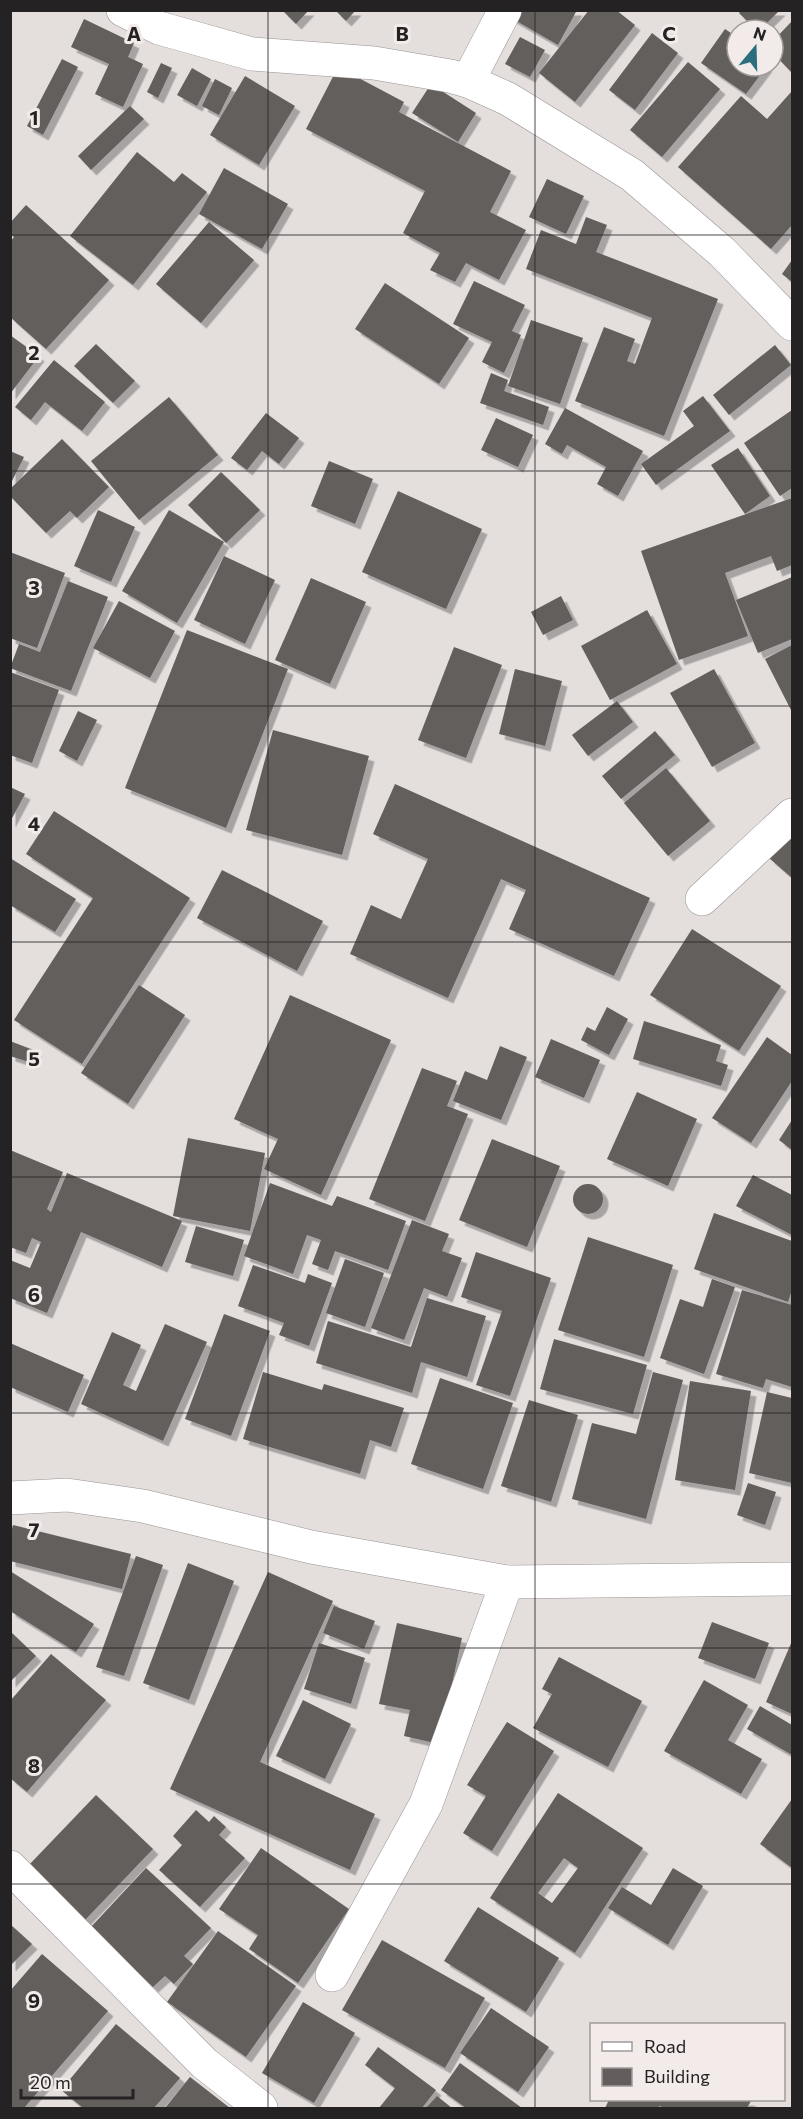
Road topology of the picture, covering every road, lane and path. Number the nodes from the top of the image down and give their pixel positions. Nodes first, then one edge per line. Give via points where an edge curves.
1 (123, 10) edge
2 (505, 10) edge
3 (468, 81) junction
4 (792, 324) edge
5 (792, 815) edge
6 (702, 899) dead end
7 (10, 1498) edge
8 (792, 1579) edge
9 (507, 1582) junction
10 (10, 1867) edge
11 (332, 1975) dead end
12 (261, 2109) edge

1 - 3 street via 159,28 252,54 374,63
2 - 3 street
3 - 4 street via 508,99 632,175 722,252
5 - 6 street
7 - 9 street via 66,1495 143,1506 311,1547
8 - 9 street
9 - 11 street via 426,1804
10 - 12 street via 204,2063

